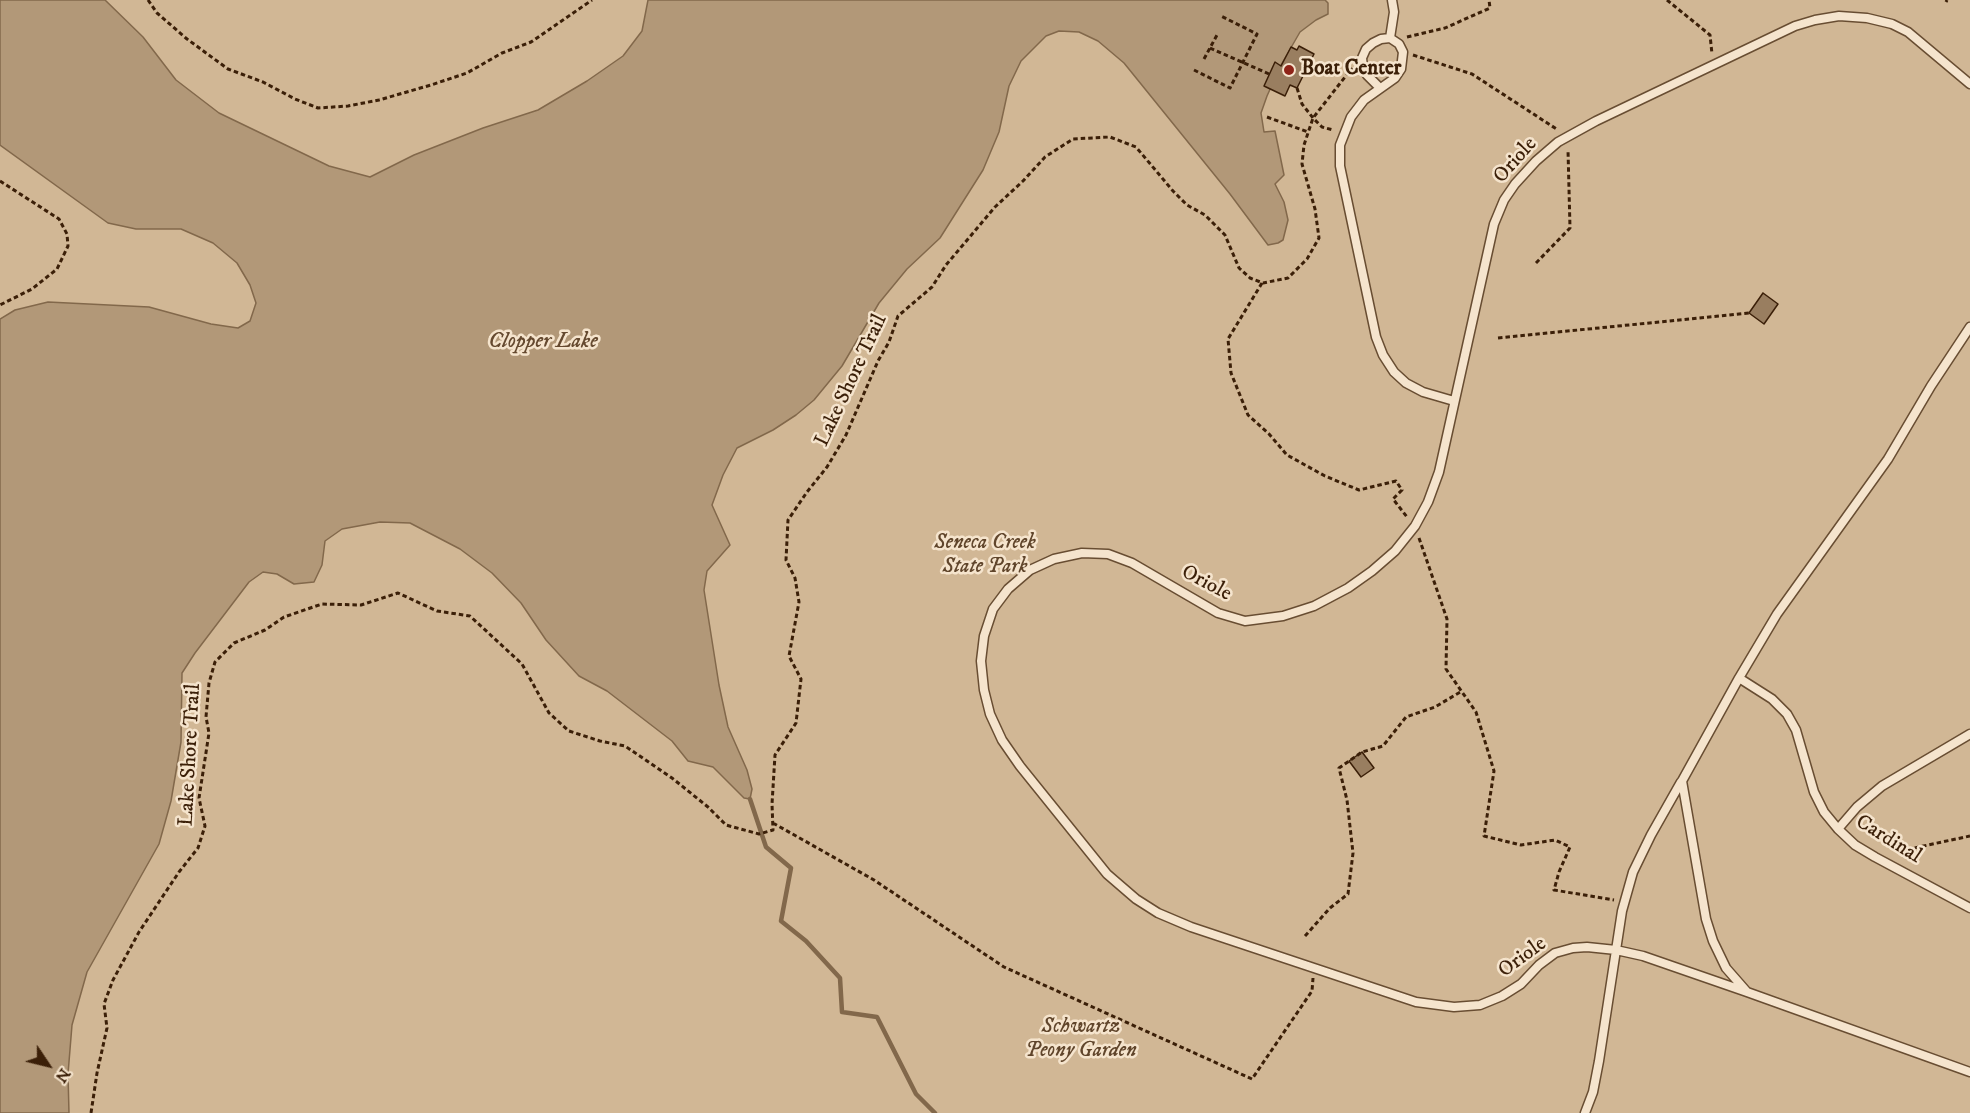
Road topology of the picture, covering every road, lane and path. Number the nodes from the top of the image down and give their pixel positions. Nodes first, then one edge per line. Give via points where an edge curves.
1 (148, 0) edge
2 (592, 0) edge
3 (1392, 0) edge
4 (1489, 0) edge
5 (1667, 0) edge
6 (1221, 16) dead end
7 (1217, 35) dead end
8 (1390, 37) junction
9 (1210, 48) junction
10 (1403, 52) junction
11 (1204, 59) dead end
12 (1357, 61) dead end
13 (1713, 64) junction
14 (1194, 70) dead end
15 (1269, 74) dead end
16 (1970, 84) edge
17 (1297, 88) dead end
18 (1380, 88) junction
19 (1267, 117) dead end
20 (1313, 118) junction
21 (1322, 127) dead end
22 (1308, 132) junction
23 (1568, 136) junction
24 (0, 181) edge
25 (1536, 263) dead end
26 (1263, 283) junction
27 (0, 305) edge
28 (1749, 313) dead end
29 (1970, 327) edge
30 (1497, 338) dead end
31 (1454, 401) junction
32 (1415, 526) junction
33 (1739, 678) junction
34 (1462, 691) junction
35 (1970, 734) edge
36 (1682, 781) junction
37 (773, 823) junction
38 (1838, 829) junction
39 (1970, 836) edge
40 (1900, 851) dead end
41 (1624, 902) junction
42 (1970, 908) edge
43 (1305, 936) dead end
44 (1616, 950) junction
45 (1314, 967) junction
46 (1747, 992) junction
47 (1970, 1072) edge
48 (91, 1113) edge
49 (1585, 1113) edge

1 - 2 path via 180,33 228,69 318,108 379,100 467,73 531,42
3 - 8 lane
4 - 8 path via 1490,8 1445,28 1406,38
5 - 13 path via 1710,35
6 - 14 path via 1257,34 1230,88
7 - 9 path
8 - 10 lane
8 - 18 lane via 1373,43 1362,58 1367,75
9 - 11 path
9 - 15 path
10 - 18 lane via 1401,69
10 - 23 path via 1472,74
12 - 20 path
13 - 16 lane, Oriole via 1815,20 1839,16 1867,18 1908,32
13 - 23 lane, Oriole
17 - 20 path via 1302,104
18 - 31 lane via 1351,117 1340,145 1340,166 1376,337 1394,372 1406,383
19 - 22 path
20 - 21 path
20 - 22 path
22 - 26 path via 1302,164 1319,238 1307,259 1288,278
23 - 25 path via 1570,228
23 - 31 lane, Oriole via 1536,161 1504,200 1494,224
24 - 27 path via 59,219 68,246 57,269 32,289
26 - 32 path via 1228,339 1231,373 1248,415 1287,455 1325,476 1359,490 1396,481 1402,490 1393,499
26 - 37 path, Lake Shore Trail via 1239,268 1225,235 1205,215 1187,205 1136,147 1110,137 1073,139 1045,157 995,207 932,287 898,316 846,435 788,520 786,560 795,578 799,602 789,656 801,679 796,723 775,755
28 - 30 path
29 - 33 lane via 1888,459 1778,614
31 - 32 lane, Oriole via 1440,472
32 - 34 path via 1447,619 1446,669
32 - 45 lane, Oriole via 1395,551 1348,588 1314,606 1283,616 1245,621 1218,614 1132,563 1107,554 1082,553 1054,559 1030,570 1008,589 993,609 984,636 984,690 1002,741 1107,874 1158,913
33 - 36 lane
33 - 38 lane via 1787,714 1796,730 1814,792
34 - 41 path via 1476,712 1494,771 1484,836 1521,846 1555,840 1570,847 1554,890
34 - 43 path via 1435,707 1406,717 1383,746 1362,752 1339,768 1353,853 1348,894
35 - 38 lane, Cardinal via 1882,786
36 - 41 lane via 1633,872
36 - 46 lane via 1706,919 1726,968
37 - 45 path via 874,880 1004,966 1252,1079 1312,991
37 - 48 path, Lake Shore Trail via 773,830 759,834 726,825 672,778 625,746 569,731 549,713 522,664 470,616 437,611 398,594 361,605 322,604 284,617 234,643 214,662 199,798 205,826 198,848 139,932 113,980 104,1004 107,1028
38 - 42 lane, Cardinal via 1875,858
39 - 40 path
41 - 44 lane
44 - 45 lane, Oriole via 1587,947 1555,953 1502,996 1480,1005 1454,1007 1416,1002
44 - 46 lane, Oriole
44 - 49 lane via 1599,1062
46 - 47 lane, Oriole

